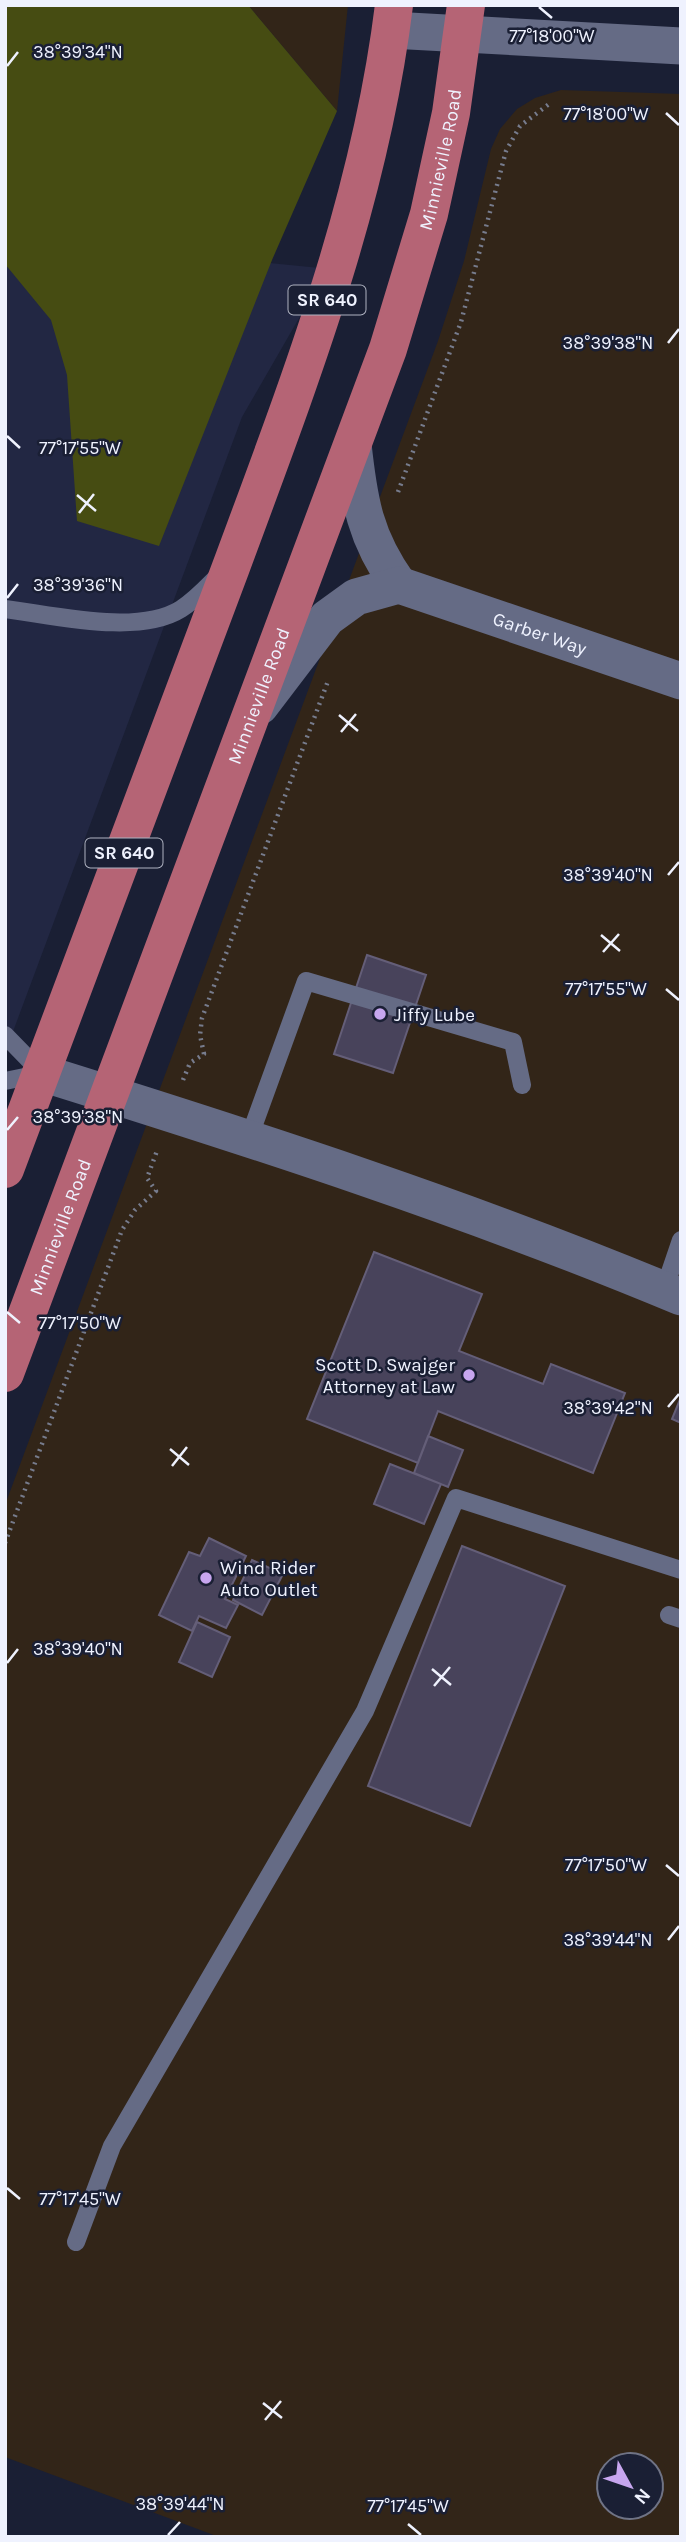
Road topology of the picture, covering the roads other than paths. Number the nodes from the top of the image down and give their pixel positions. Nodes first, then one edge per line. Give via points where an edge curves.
1 (393, 17) edge
2 (464, 19) edge
3 (681, 46) edge
4 (353, 444) junction
5 (232, 562) junction
6 (399, 585) junction
7 (5, 609) edge
8 (681, 681) edge
9 (252, 717) junction
10 (5, 1035) edge
11 (23, 1077) edge
12 (522, 1085) dead end
13 (110, 1094) junction
14 (249, 1138) junction
15 (5, 1169) edge
16 (681, 1240) edge
17 (673, 1294) edge
18 (5, 1373) edge
19 (681, 1570) edge
20 (76, 2242) dead end

1 - 2 street
1 - 5 main road, SR 640 via 377,111 339,264
2 - 3 street
2 - 4 main road, Minnieville Road via 451,113 429,214
4 - 6 street via 367,529
4 - 9 main road, Minnieville Road
5 - 7 lane via 179,610 153,619 117,622
5 - 11 main road, SR 640
6 - 8 street, Garber Way
6 - 9 street via 356,597 327,618
9 - 13 main road, Minnieville Road
10 - 11 lane
11 - 13 street
11 - 15 main road, SR 640
12 - 14 lane via 513,1042 306,981
13 - 14 street
13 - 18 main road, Minnieville Road
14 - 17 street
16 - 17 lane
19 - 20 lane via 456,1498 365,1711 112,2146

